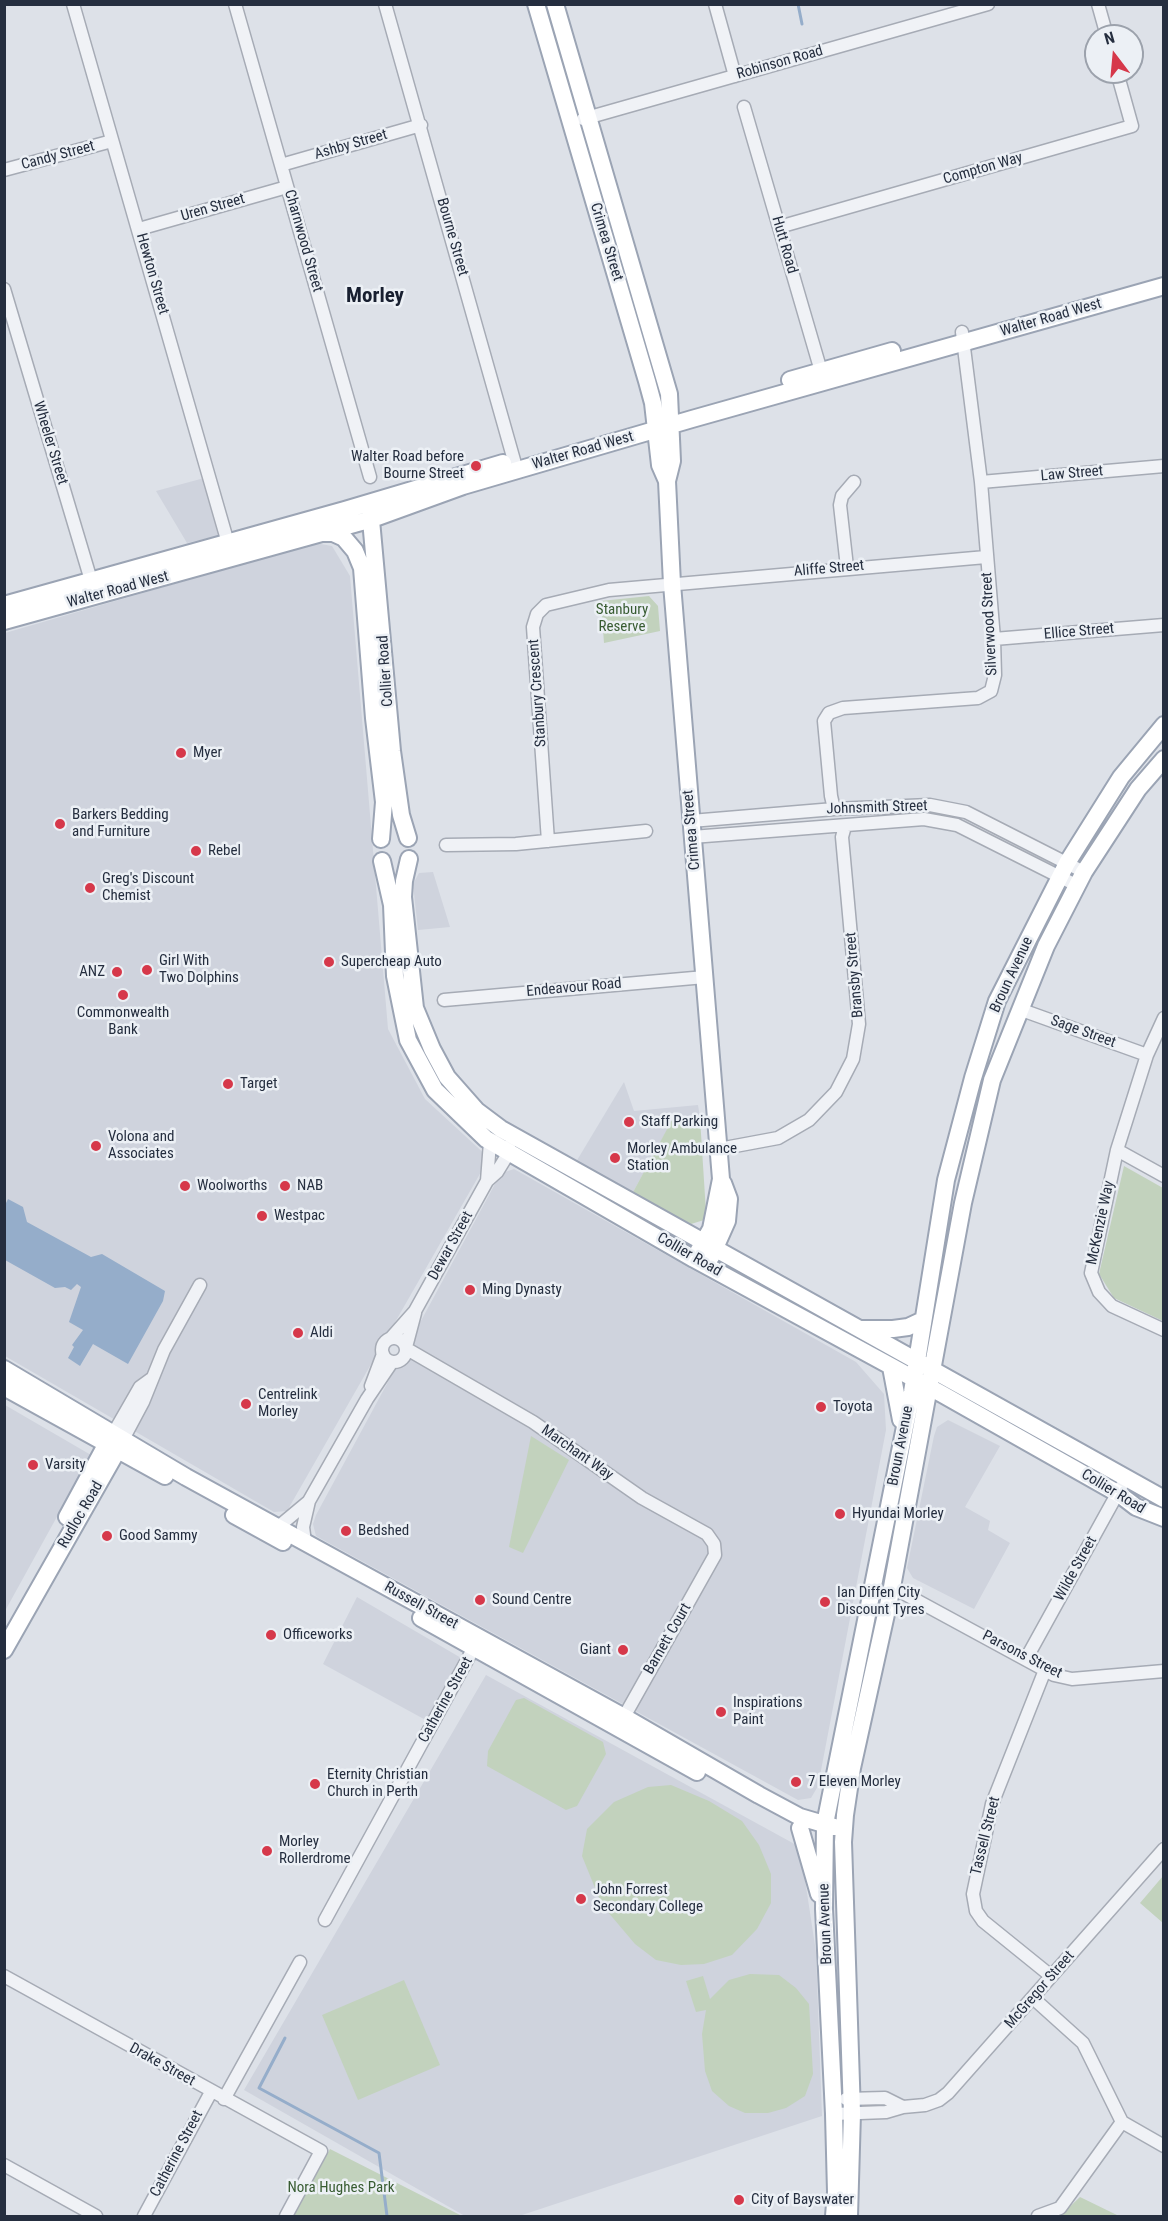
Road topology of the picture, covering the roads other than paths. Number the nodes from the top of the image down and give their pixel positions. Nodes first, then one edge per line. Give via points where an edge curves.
1 (73, 4) edge
2 (235, 4) edge
3 (385, 4) edge
4 (536, 4) edge
5 (555, 4) edge
6 (715, 4) edge
7 (988, 4) edge
8 (1098, 4) edge
9 (1104, 24) edge
10 (735, 76) junction
11 (1120, 84) edge
12 (744, 107) dead end
13 (588, 118) junction
14 (571, 123) junction
15 (421, 125) junction
16 (112, 141) junction
17 (281, 165) junction
18 (4, 170) edge
19 (287, 187) junction
20 (779, 226) junction
21 (139, 230) junction
22 (1164, 275) edge
23 (1164, 286) edge
24 (4, 289) edge
25 (963, 337) junction
26 (822, 377) junction
27 (663, 423) junction
28 (515, 465) junction
29 (1164, 466) edge
30 (370, 477) dead end
31 (854, 482) dead end
32 (981, 482) junction
33 (364, 513) junction
34 (319, 533) junction
35 (228, 543) junction
36 (986, 557) junction
37 (847, 567) junction
38 (362, 568) junction
39 (672, 584) junction
40 (93, 589) junction
41 (4, 605) edge
42 (4, 621) edge
43 (1164, 625) edge
44 (994, 639) junction
45 (1164, 725) edge
46 (1164, 759) edge
47 (834, 809) junction
48 (845, 826) junction
49 (691, 829) junction
50 (646, 831) dead end
51 (408, 838) junction
52 (381, 839) junction
53 (548, 841) junction
54 (446, 845) dead end
55 (409, 859) junction
56 (382, 861) junction
57 (1064, 869) junction
58 (1081, 879) junction
59 (705, 977) junction
60 (444, 1000) dead end
61 (1019, 1009) junction
62 (1164, 1018) edge
63 (1147, 1055) junction
64 (495, 1135) junction
65 (719, 1149) junction
66 (1117, 1150) junction
67 (508, 1154) junction
68 (1164, 1176) edge
69 (487, 1181) junction
70 (709, 1245) junction
71 (700, 1263) junction
72 (200, 1284) dead end
73 (415, 1311) junction
74 (923, 1320) junction
75 (854, 1328) junction
76 (1164, 1330) edge
77 (391, 1338) junction
78 (382, 1354) junction
79 (402, 1355) junction
80 (891, 1367) junction
81 (4, 1369) edge
82 (922, 1374) junction
83 (4, 1387) edge
84 (367, 1399) junction
85 (969, 1409) junction
86 (924, 1419) junction
87 (115, 1442) junction
88 (902, 1445) junction
89 (1121, 1486) junction
90 (1164, 1500) edge
91 (309, 1501) junction
92 (1164, 1518) edge
93 (278, 1527) junction
94 (295, 1541) junction
95 (715, 1550) joint
96 (892, 1587) junction
97 (6, 1641) edge
98 (476, 1644) junction
99 (1026, 1659) junction
100 (1046, 1670) junction
101 (1164, 1671) edge
102 (621, 1723) junction
103 (830, 1794) junction
104 (798, 1821) junction
105 (825, 1831) junction
106 (844, 1836) junction
107 (1164, 1849) edge
108 (824, 1909) junction
109 (325, 1920) dead end
110 (300, 1962) dead end
111 (4, 1976) edge
112 (1051, 1976) junction
113 (1033, 1998) junction
114 (211, 2092) junction
115 (224, 2099) junction
116 (852, 2105) junction
117 (834, 2107) junction
118 (1122, 2122) junction
119 (1164, 2146) edge
120 (4, 2165) edge
121 (96, 2217) edge
122 (144, 2217) edge
123 (286, 2217) edge
124 (834, 2217) edge
125 (849, 2217) edge
126 (1038, 2217) edge

1 - 16 street, Hewton Street
2 - 17 street, Charnwood Street
3 - 15 street, Bourne Street
4 - 14 main road, Crimea Street
5 - 13 main road, Crimea Street
6 - 10 street
7 - 10 street, Robinson Road
8 - 9 street
10 - 13 street, Robinson Road
11 - 20 street, Compton Way via 1132,126
12 - 20 street, Hutt Road
13 - 14 street, Robinson Road
13 - 27 main road, Crimea Street via 666,383
14 - 27 main road, Crimea Street
15 - 17 street, Ashby Street
15 - 28 street, Bourne Street
16 - 18 street, Candy Street
16 - 21 street, Hewton Street
17 - 19 street, Charnwood Street
19 - 21 street, Uren Street
19 - 30 street, Charnwood Street
20 - 26 street, Hutt Road
21 - 35 street, Hewton Street
22 - 25 main road, Walter Road West
23 - 25 main road, Walter Road West
24 - 40 street, Wheeler Street
25 - 26 main road, Walter Road West
25 - 32 street, Silverwood Street
26 - 27 main road, Walter Road West
27 - 28 main road, Walter Road West
27 - 39 main road, Crimea Street via 660,465 667,481
28 - 33 main road, Walter Road West
29 - 32 street, Law Street
31 - 37 street via 840,505
32 - 36 street, Silverwood Street
33 - 34 main road, Walter Road West
33 - 35 main road, Walter Road West
33 - 38 main road, Collier Road
33 - 51 main road, Collier Road via 392,751
34 - 38 main road, Collier Road via 344,538
34 - 40 main road, Walter Road West
35 - 40 main road, Walter Road West
36 - 37 street, Aliffe Street
36 - 44 street, Silverwood Street
37 - 39 street, Aliffe Street
38 - 52 main road, Collier Road via 384,802
39 - 49 main road, Crimea Street
39 - 53 street, Stanbury Crescent via 596,592 546,605 537,614 533,627
40 - 41 main road, Walter Road West
40 - 42 main road, Walter Road West
43 - 44 street, Ellice Street
44 - 47 street, Silverwood Street via 995,675 991,691 978,698 843,708 829,713 824,721
45 - 57 main road, Broun Avenue via 1121,777
46 - 58 main road, Broun Avenue via 1138,789
47 - 49 street, Johnsmith Street
47 - 57 street, Johnsmith Street via 930,805 966,812
48 - 49 street, Johnsmith Street
48 - 57 street, Johnsmith Street via 924,819 957,825
48 - 65 street, Bransby Street via 842,837 859,1024 854,1059 836,1092 809,1120 778,1138
49 - 59 main road, Crimea Street
50 - 53 street
51 - 52 main road via 394,832
51 - 55 main road via 412,848
52 - 56 main road via 377,852
53 - 54 street
55 - 56 main road via 396,867
55 - 64 main road, Collier Road via 404,913 410,974 421,1024 447,1077
56 - 64 main road, Collier Road via 392,904 395,976 408,1040 435,1090
57 - 58 street, Johnsmith Street
57 - 74 main road, Broun Avenue via 997,1001 946,1180
58 - 61 main road, Broun Avenue
59 - 60 street, Endeavour Road
59 - 65 main road, Crimea Street
61 - 63 street, Sage Street
61 - 82 main road, Broun Avenue via 992,1080
62 - 63 street, McKenzie Way
63 - 66 street, McKenzie Way
64 - 67 main road, Collier Road
64 - 69 street, Dewar Street
64 - 70 main road, Collier Road
65 - 70 main road, Crimea Street via 721,1179 729,1199 727,1221
66 - 68 street
66 - 76 street, McKenzie Way via 1091,1273 1099,1292 1112,1306
67 - 69 street, Dewar Street
67 - 71 main road, Collier Road
69 - 73 street, Dewar Street
70 - 71 main road, Crimea Street
70 - 75 main road, Collier Road
71 - 80 main road, Collier Road
72 - 87 street, Rudloc Road via 152,1378 140,1387
73 - 77 street, Dewar Street
73 - 79 street, Dewar Street
74 - 75 main road via 893,1329
74 - 82 main road, Broun Avenue
75 - 82 main road, Collier Road
77 - 78 street, Dewar Street via 384,1344
77 - 79 street via 399,1338
78 - 79 street
78 - 84 street, Dewar Street
79 - 84 street, Dewar Street
79 - 95 street, Marchant Way via 431,1364 533,1422 642,1498 707,1534
80 - 82 main road, Collier Road
80 - 88 main road via 900,1408
81 - 87 main road, Russell Street
82 - 85 main road, Collier Road
82 - 86 main road, Broun Avenue
82 - 88 main road, Broun Avenue
82 - 89 main road, Collier Road
83 - 87 main road, Russell Street
84 - 91 street, Dewar Street
85 - 86 main road via 938,1408
85 - 89 main road, Collier Road
86 - 96 main road, Broun Avenue
87 - 93 main road, Russell Street
87 - 94 main road, Russell Street
87 - 97 main road, Rudloc Road
88 - 103 main road, Broun Avenue
89 - 90 main road, Collier Road
89 - 92 main road, Collier Road via 1136,1507
89 - 99 street, Wilde Street
91 - 93 street, Dewar Street
91 - 94 street, Dewar Street
93 - 94 main road, Russell Street
94 - 98 main road, Russell Street
95 - 102 street, Barnett Court
96 - 99 street, Parsons Street
96 - 106 main road, Broun Avenue via 852,1768
98 - 102 main road, Russell Street
98 - 109 street, Catherine Street
99 - 100 street, Parsons Street
100 - 101 street, Parsons Street via 1072,1679
100 - 112 street, Tassell Street via 992,1804 973,1894 976,1911 983,1921
102 - 104 main road, Russell Street
103 - 104 main road
103 - 105 main road, Broun Avenue
104 - 105 main road, Russell Street
104 - 108 main road
105 - 106 main road, Russell Street
105 - 108 main road, Broun Avenue
106 - 116 main road, Broun Avenue
107 - 112 street, McGregor Street
108 - 117 main road, Broun Avenue
110 - 115 street
111 - 114 street, Drake Street
112 - 113 street, McGregor Street
113 - 116 street, McGregor Street via 939,2100 903,2107 885,2098
113 - 118 street via 1083,2043
114 - 115 street, Drake Street
114 - 122 street, Catherine Street
115 - 123 street, Drake Street via 321,2151
116 - 117 street, McGregor Street
116 - 125 main road, Broun Avenue
117 - 124 main road, Broun Avenue
118 - 119 street
118 - 126 street via 1060,2208
120 - 121 street

